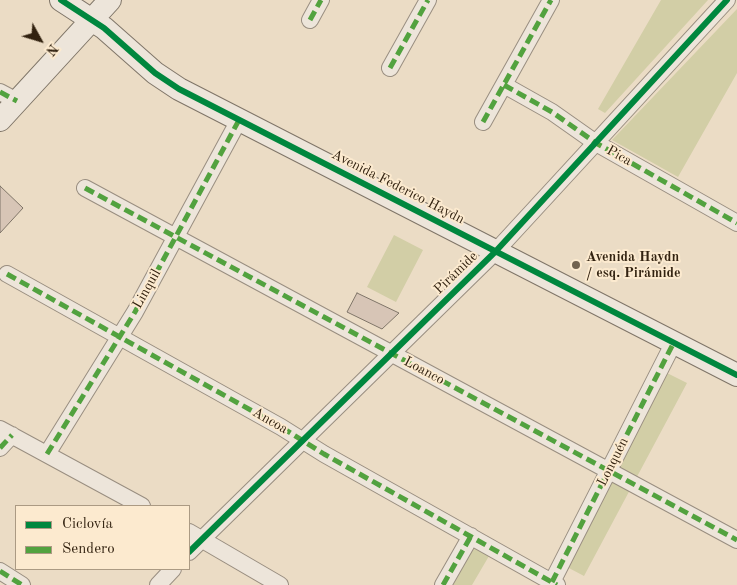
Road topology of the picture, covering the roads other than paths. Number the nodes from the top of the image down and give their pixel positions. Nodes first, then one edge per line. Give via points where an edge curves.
1 (61, 0) edge
2 (110, 0) edge
3 (321, 0) edge
4 (428, 0) edge
5 (551, 0) edge
6 (727, 0) edge
7 (93, 19) junction
8 (310, 20) dead end
9 (390, 68) dead end
10 (504, 85) junction
11 (9, 97) edge
12 (0, 120) edge
13 (239, 120) junction
14 (483, 122) dead end
15 (596, 143) junction
16 (85, 188) dead end
17 (737, 223) edge
18 (175, 237) junction
19 (496, 252) junction
20 (7, 274) dead end
21 (120, 337) junction
22 (674, 342) junction
23 (392, 354) junction
24 (737, 375) edge
25 (6, 432) edge
26 (302, 440) junction
27 (0, 448) edge
28 (47, 454) junction
29 (609, 471) junction
30 (140, 505) edge
31 (195, 535) edge
32 (471, 536) junction
33 (737, 540) edge
34 (190, 549) edge
35 (172, 570) edge
36 (0, 571) edge
37 (555, 584) edge
38 (22, 585) edge
39 (158, 585) edge
40 (280, 585) edge
41 (443, 585) edge

1 - 7 street, Avenida Federico Haydn
2 - 7 street
3 - 8 street
4 - 9 street
5 - 10 street
6 - 15 street, Pirámide
7 - 11 street
7 - 13 street, Avenida Federico Haydn via 167,82
10 - 14 street
10 - 15 street, Pica via 552,112
11 - 12 street
13 - 18 street, Linquil
13 - 19 street, Avenida Federico Haydn
15 - 17 street, Pica
15 - 19 street, Pirámide
16 - 18 street, Loanco
18 - 21 street, Linquil
18 - 23 street, Loanco
19 - 22 street, Avenida Federico Haydn
19 - 23 street, Pirámide
20 - 21 street, Ancoa
21 - 26 street, Ancoa
21 - 28 street, Linquil
22 - 24 street, Avenida Federico Haydn
22 - 29 street, Lonquén
23 - 26 street, Pirámide
23 - 29 street, Loanco
25 - 27 street
25 - 28 street
26 - 31 street, Pirámide
26 - 32 street, Ancoa
28 - 30 street
29 - 33 street, Loanco
29 - 37 street, Lonquén
31 - 34 street, Pirámide
31 - 40 street
32 - 37 street, Ancoa
32 - 41 street
35 - 39 street
36 - 38 street

